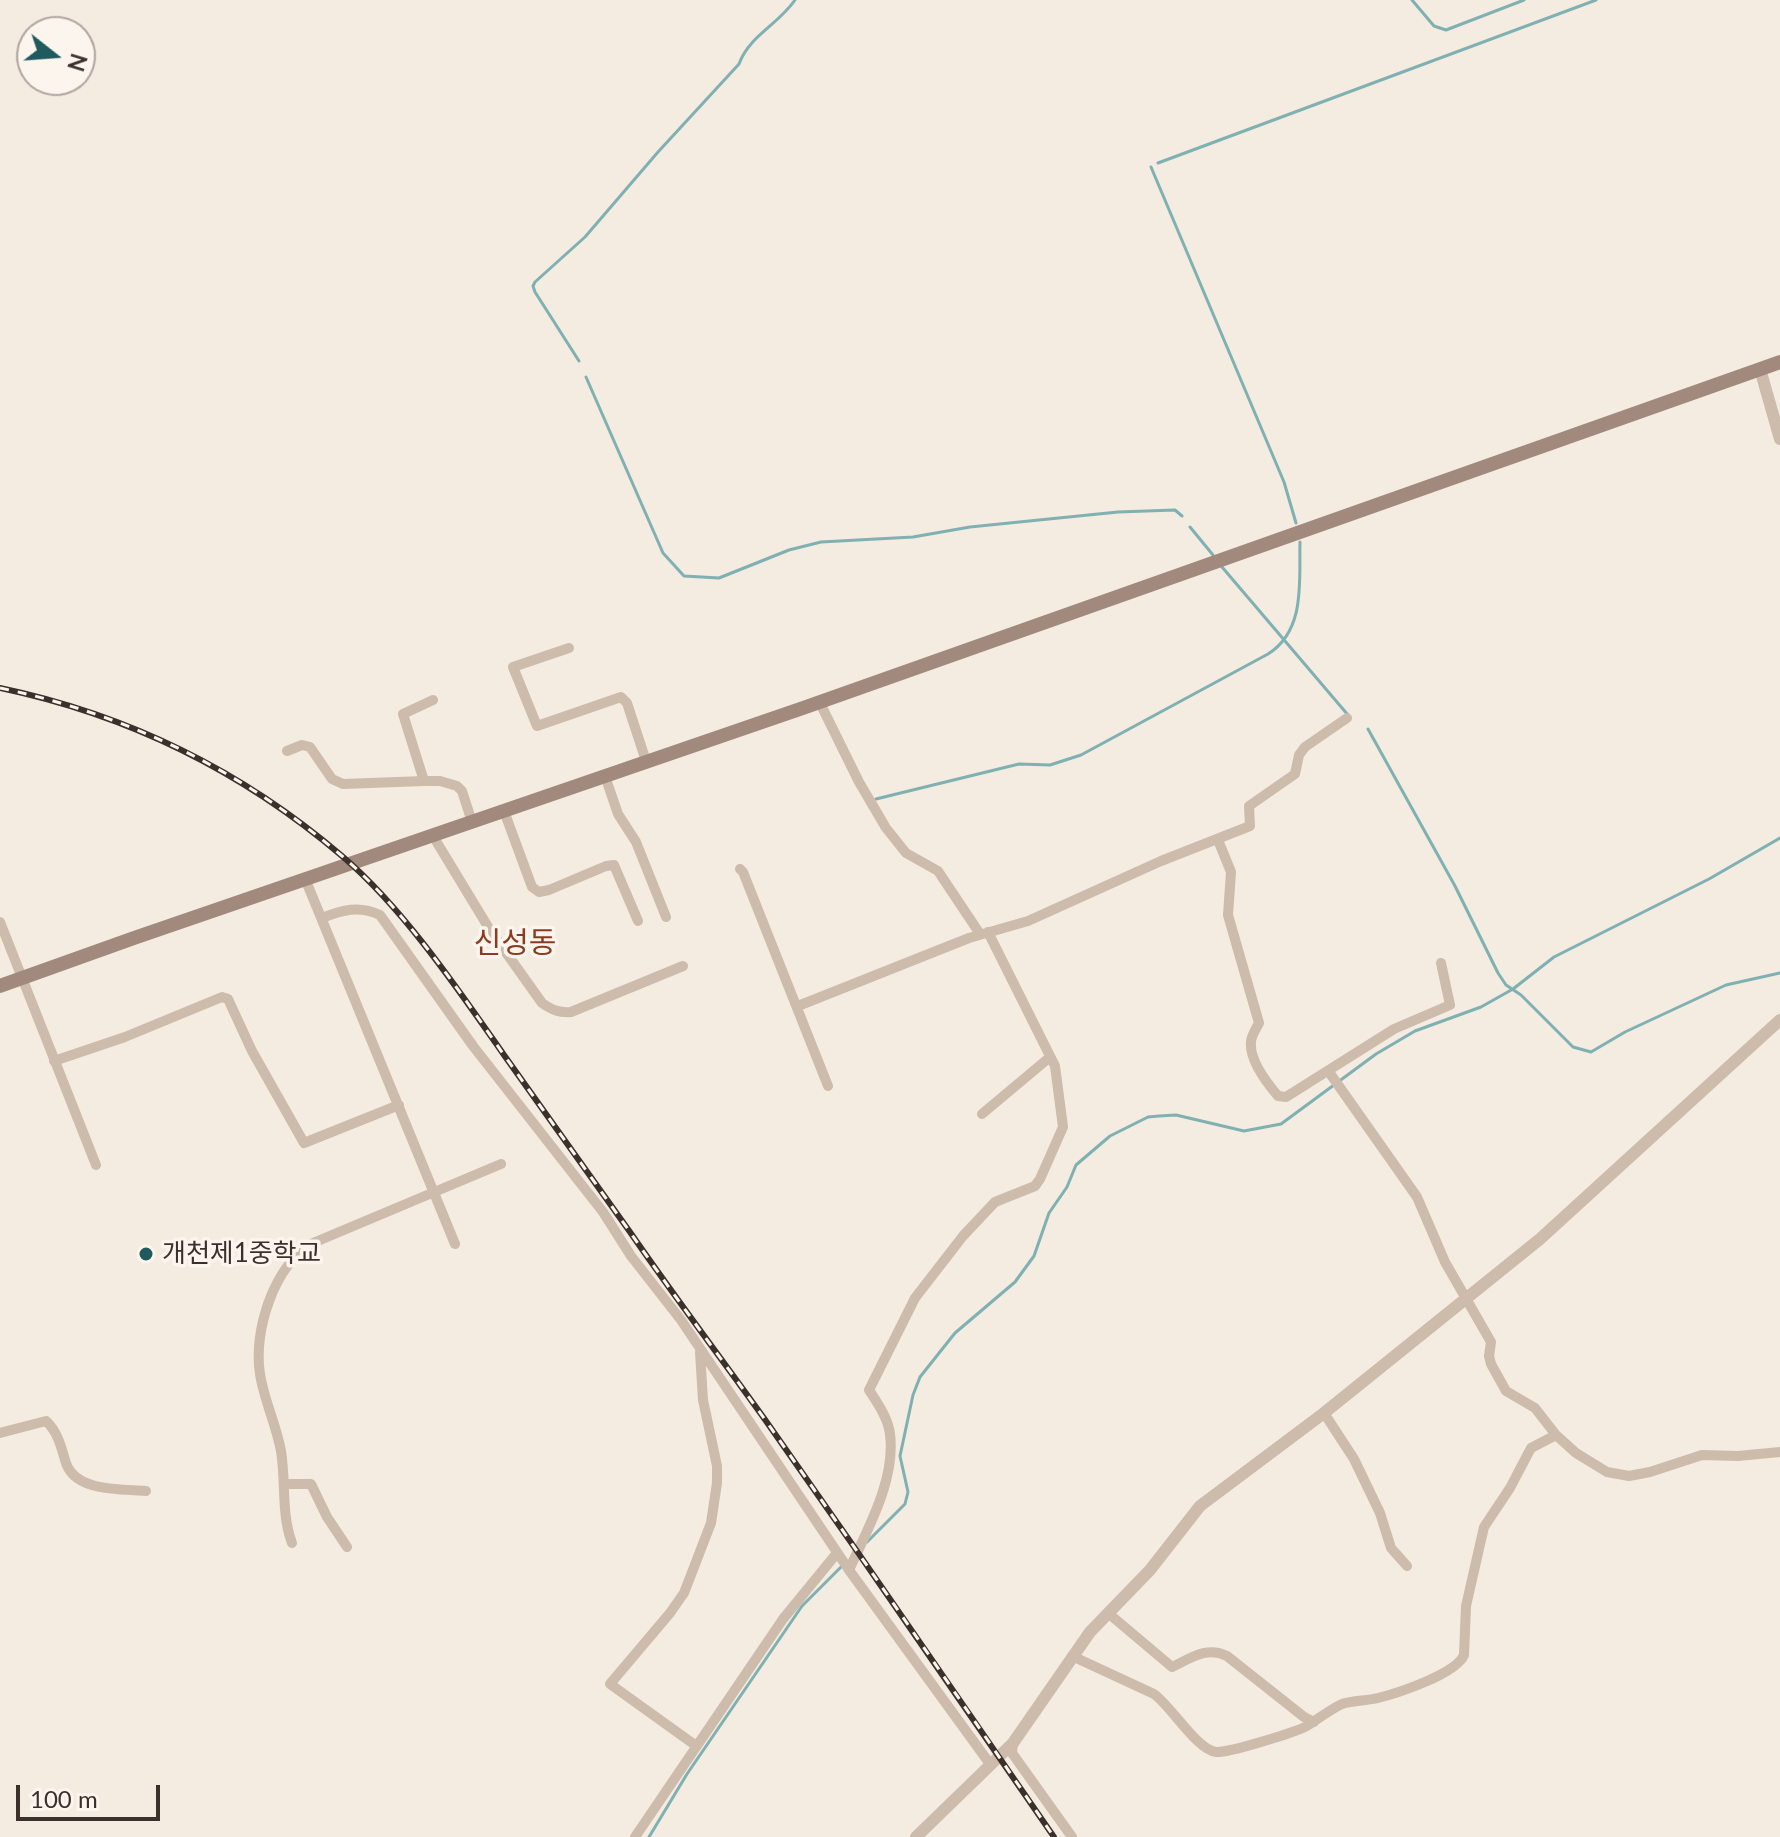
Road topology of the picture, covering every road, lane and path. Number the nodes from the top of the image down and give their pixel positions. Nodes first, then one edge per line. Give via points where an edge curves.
1 (1780, 362) edge
2 (1760, 369) junction
3 (1780, 439) edge
4 (569, 648) dead end
5 (433, 700) dead end
6 (819, 701) junction
7 (1347, 718) dead end
8 (287, 751) dead end
9 (646, 761) junction
10 (605, 776) junction
11 (424, 781) junction
12 (504, 811) junction
13 (472, 822) junction
14 (433, 836) junction
15 (1218, 840) junction
16 (740, 869) dead end
17 (306, 881) junction
18 (666, 917) dead end
19 (322, 918) junction
20 (638, 921) dead end
21 (0, 922) edge
22 (984, 933) junction
23 (1441, 963) dead end
24 (683, 966) dead end
25 (21, 978) junction
26 (0, 986) edge
27 (798, 1006) junction
28 (1780, 1020) edge
29 (1050, 1057) junction
30 (54, 1061) junction
31 (1329, 1072) junction
32 (828, 1086) dead end
33 (399, 1105) junction
34 (982, 1114) dead end
35 (501, 1164) dead end
36 (96, 1165) dead end
37 (434, 1192) junction
38 (455, 1244) dead end
39 (1467, 1298) junction
40 (700, 1350) junction
41 (1324, 1413) junction
42 (0, 1433) edge
43 (1556, 1435) junction
44 (1780, 1452) edge
45 (284, 1484) junction
46 (146, 1491) dead end
47 (292, 1543) dead end
48 (347, 1547) dead end
49 (837, 1553) junction
50 (1407, 1566) dead end
51 (849, 1570) junction
52 (1108, 1613) junction
53 (1072, 1656) junction
54 (1314, 1722) junction
55 (1013, 1743) junction
56 (695, 1745) junction
57 (990, 1764) junction
58 (635, 1837) edge
59 (916, 1837) edge
60 (1072, 1837) edge

1 - 2 main road
2 - 3 street
2 - 6 main road
4 - 9 street via 513,667 537,726 621,697
5 - 11 street via 403,714
6 - 9 main road
6 - 22 street via 886,828 906,853 938,871
7 - 15 street via 1305,747 1295,774 1249,806 1250,826
8 - 11 street via 310,747 332,779 343,784
9 - 10 main road
10 - 12 main road
10 - 18 street
11 - 13 street via 457,786
12 - 13 main road
12 - 20 street via 532,887 549,890 614,865
13 - 14 main road
14 - 17 main road
14 - 24 street via 490,930 550,1008 571,1012
15 - 22 street via 1028,921
15 - 31 street via 1231,872 1228,915 1259,1023 1251,1039 1254,1057 1281,1097
16 - 27 street
17 - 19 street
17 - 25 main road
19 - 33 street
19 - 40 street via 358,908 380,915
21 - 25 street
22 - 27 street
22 - 29 street
23 - 31 street via 1450,1005 1394,1029
25 - 26 main road
25 - 30 street
27 - 32 street
28 - 39 street via 1540,1239
29 - 34 street
29 - 51 street via 1063,1127 1040,1179 995,1202 963,1236 915,1298 869,1390 886,1419 891,1449 879,1500
30 - 33 street via 222,997 228,999 304,1143
30 - 36 street
31 - 39 street via 1417,1197
33 - 37 street
35 - 37 street
37 - 38 street
37 - 45 street via 313,1243 279,1277 266,1311 259,1371
39 - 41 street
39 - 43 street via 1491,1342 1489,1356 1501,1385 1535,1408
40 - 49 street
40 - 56 street via 703,1400 717,1466 711,1523 684,1593 610,1684
41 - 50 street via 1354,1459 1391,1548
41 - 52 street via 1200,1506
42 - 46 street via 46,1421 69,1473 77,1479
43 - 44 street via 1607,1472 1629,1476 1702,1455
43 - 54 street via 1531,1448 1484,1527 1466,1606 1461,1662 1390,1694 1342,1704
45 - 47 street
45 - 48 street via 311,1484
49 - 51 street
49 - 56 street via 783,1619
51 - 57 street
52 - 53 street
52 - 54 street via 1172,1667 1200,1653 1219,1652
53 - 54 street via 1163,1701 1212,1751
53 - 55 street
55 - 57 street
55 - 60 street via 1012,1753
56 - 58 street
57 - 59 street

